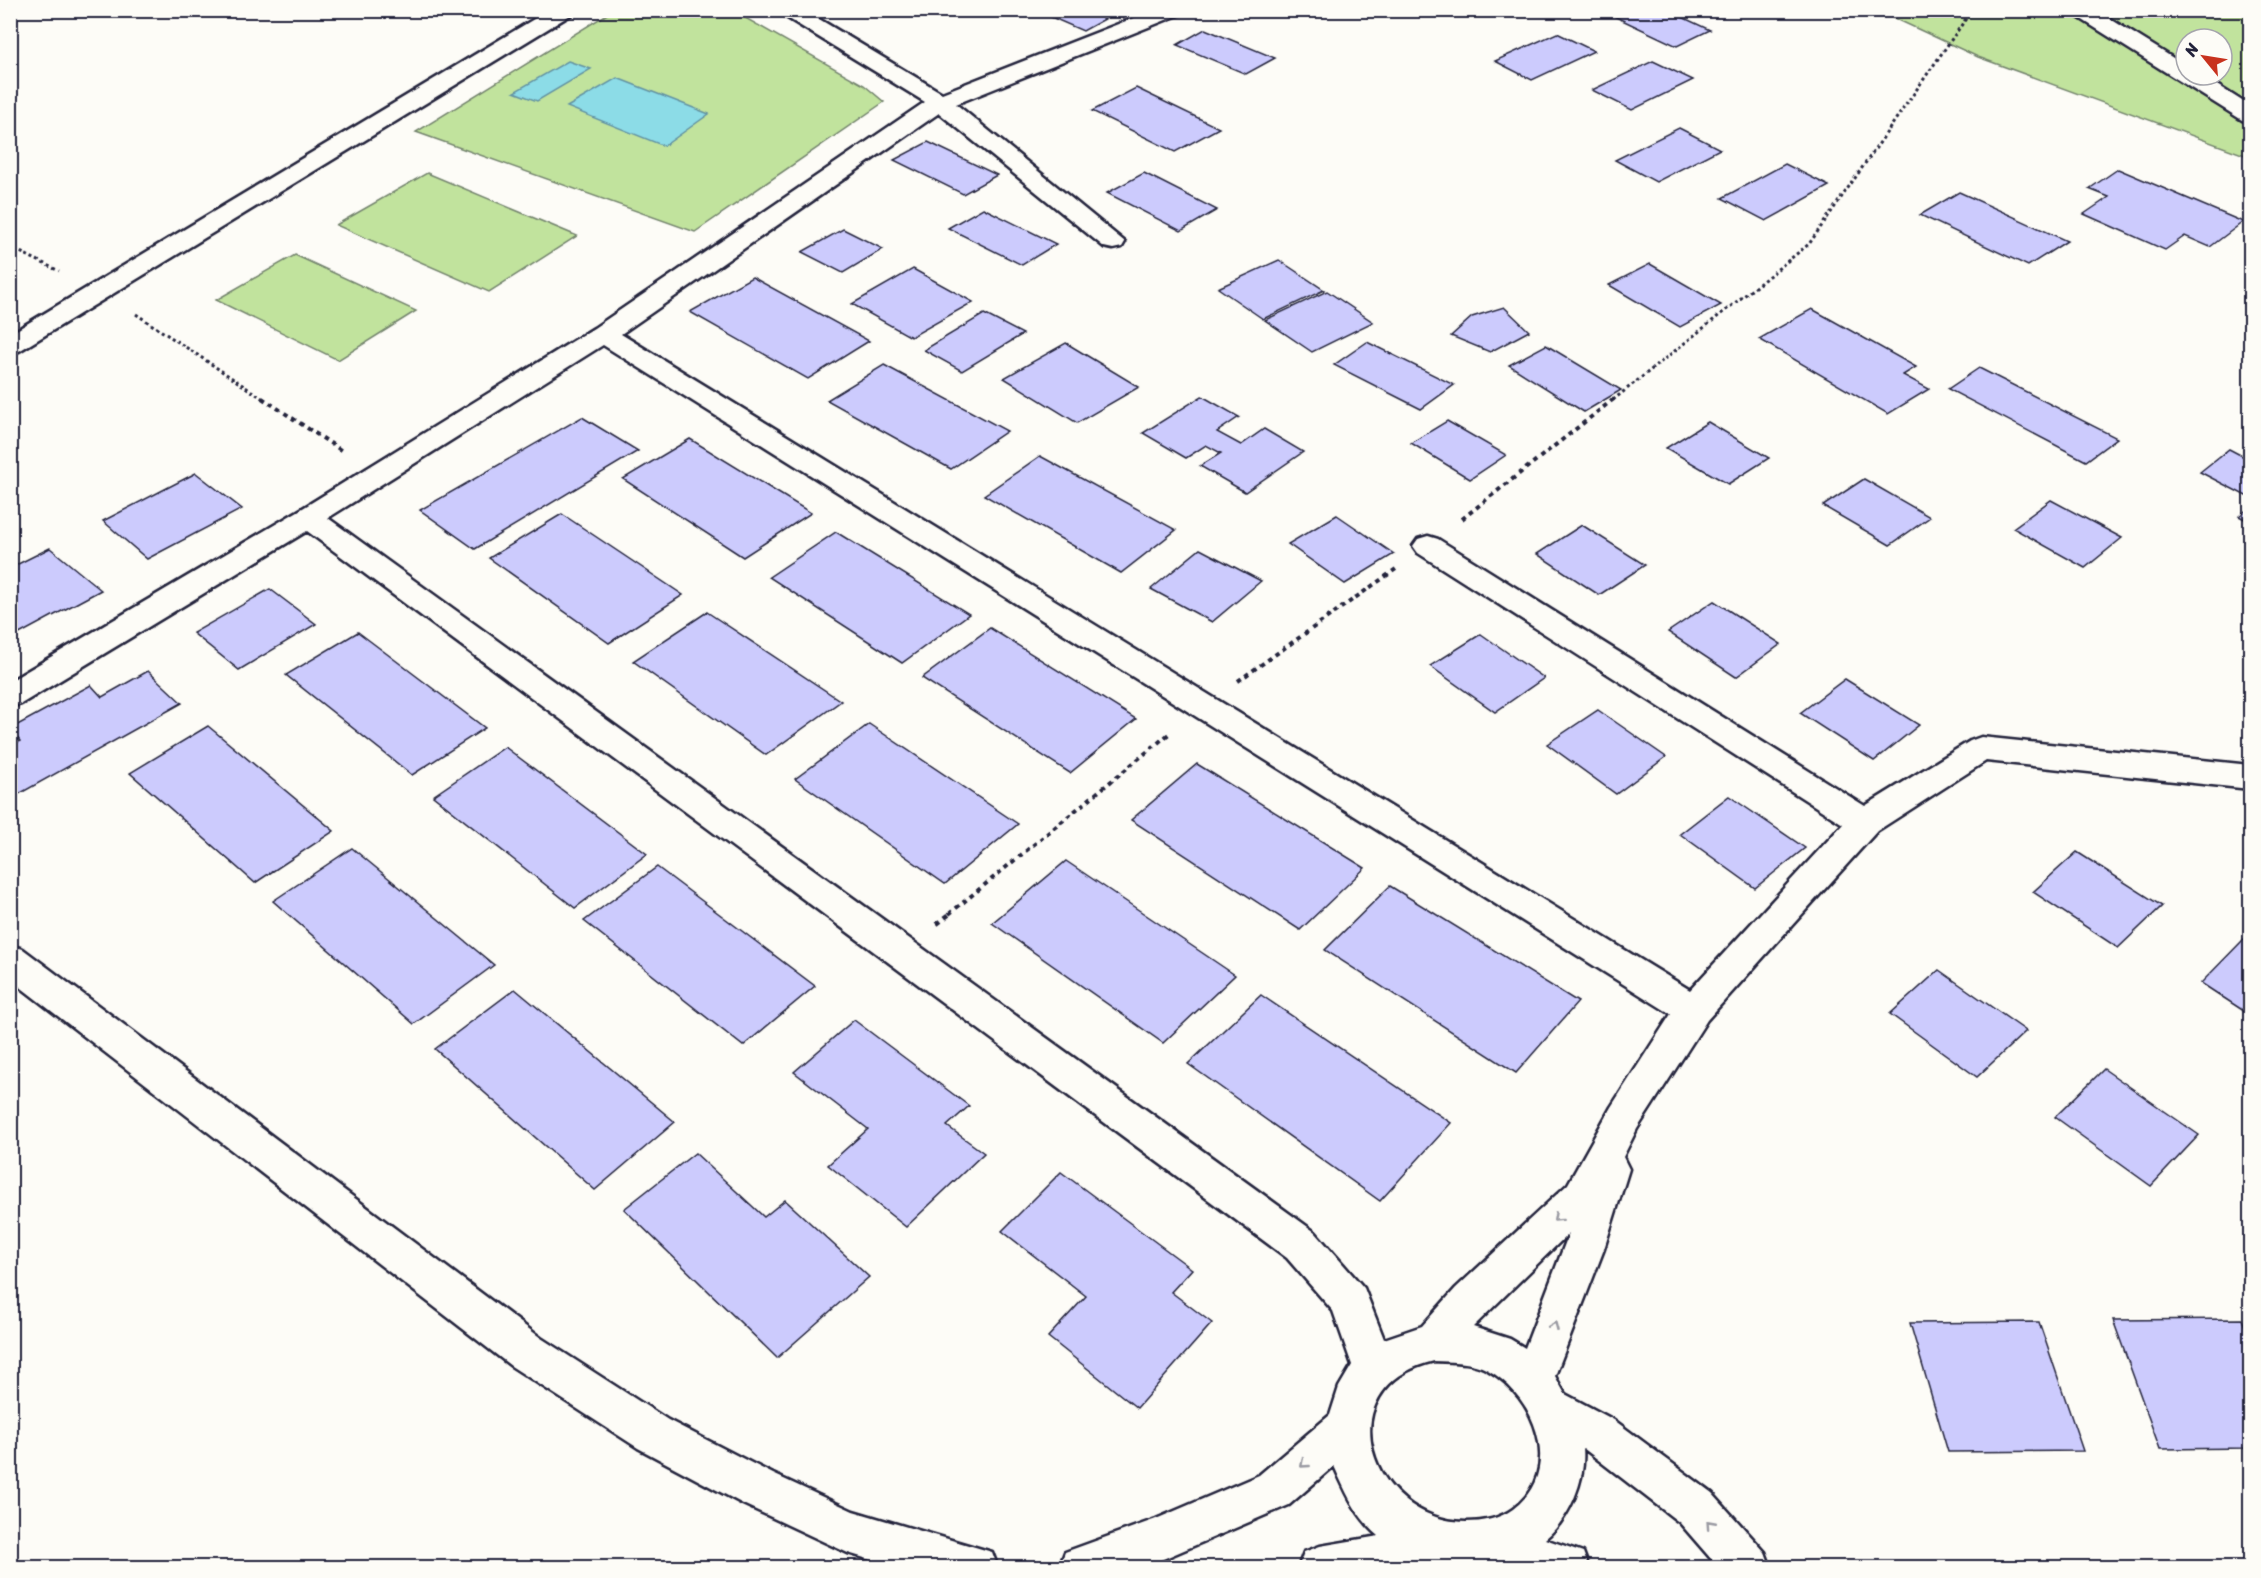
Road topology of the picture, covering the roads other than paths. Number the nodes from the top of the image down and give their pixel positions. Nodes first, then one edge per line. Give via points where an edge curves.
1 (565, 10) edge
2 (788, 10) edge
3 (1174, 10) edge
4 (2080, 10) edge
5 (940, 102) junction
6 (2250, 115) edge
7 (1113, 242) dead end
8 (603, 334) junction
9 (10, 345) edge
10 (308, 518) junction
11 (1428, 546) road end
12 (10, 696) edge
13 (2250, 777) edge
14 (1865, 822) junction
15 (10, 959) edge
16 (1694, 1010) junction
17 (1624, 1118) junction
18 (1434, 1342) junction
19 (1374, 1369) junction
20 (1543, 1394) junction
21 (1349, 1426) junction
22 (1474, 1544) junction
23 (976, 1568) edge
24 (1081, 1568) edge
25 (1320, 1568) edge
26 (1567, 1568) edge
27 (1749, 1568) edge

1 - 9 street
2 - 5 street
3 - 5 street
4 - 6 street
5 - 7 street
5 - 8 street
8 - 10 street
8 - 16 street
10 - 12 street
10 - 19 street via 1301,1245 1350,1302
11 - 14 street
13 - 14 street via 1981,749
14 - 16 street
15 - 23 street via 526,1352 653,1434 848,1531
16 - 17 street
17 -> 18 street via 1582,1196 1470,1301
20 -> 17 street via 1568,1293 1599,1207
18 - 19 street via 1402,1350
18 - 20 street via 1470,1344 1504,1357
19 - 21 street via 1356,1395
20 - 22 street via 1562,1443 1560,1478 1547,1508 1523,1530
27 -> 20 street via 1696,1508
21 - 22 street via 1352,1458 1366,1489 1389,1517 1421,1536
21 -> 24 street via 1274,1490
22 - 25 street
22 - 26 street

